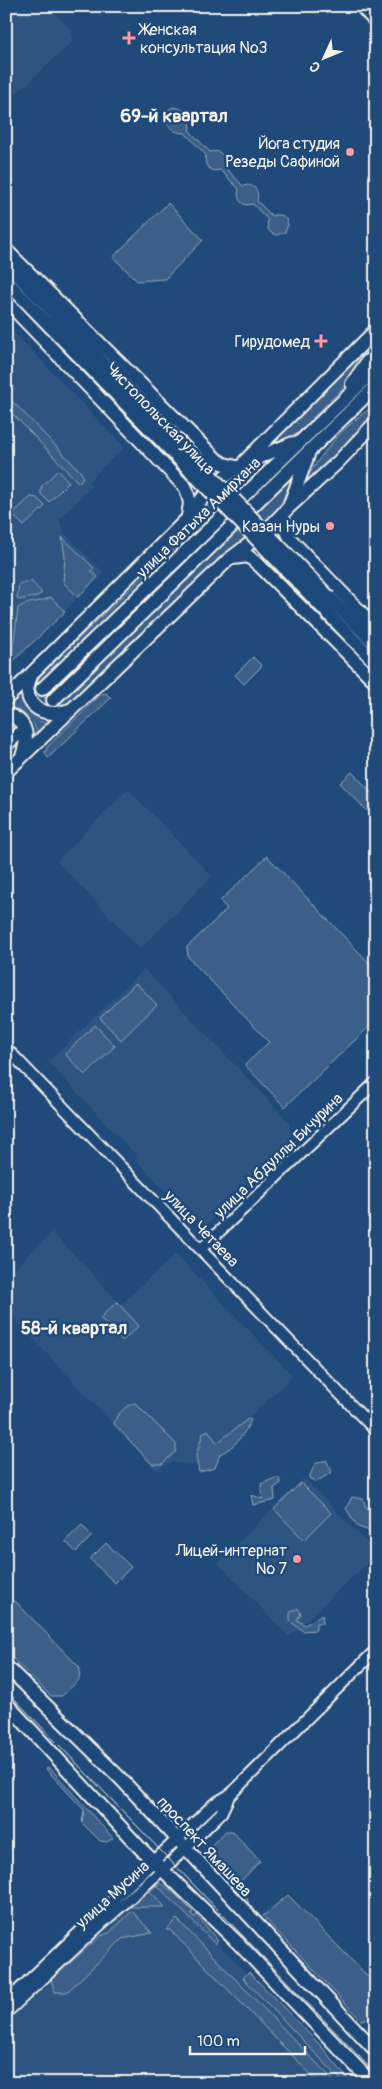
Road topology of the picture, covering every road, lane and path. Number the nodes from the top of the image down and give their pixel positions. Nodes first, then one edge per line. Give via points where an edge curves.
1 (361, 6) edge
2 (372, 6) edge
3 (376, 10) edge
4 (376, 22) edge
5 (6, 250) edge
6 (6, 262) edge
7 (6, 281) edge
8 (6, 301) edge
9 (376, 330) edge
10 (376, 354) edge
11 (376, 369) edge
12 (376, 386) edge
13 (376, 398) edge
14 (338, 405) junction
15 (352, 409) junction
16 (376, 422) edge
17 (155, 426) junction
18 (192, 435) junction
19 (300, 440) junction
20 (310, 451) junction
21 (164, 465) junction
22 (239, 466) junction
23 (286, 510) junction
24 (187, 519) junction
25 (228, 560) junction
26 (316, 566) junction
27 (289, 593) junction
28 (324, 601) junction
29 (376, 628) edge
30 (376, 645) edge
31 (376, 663) edge
32 (34, 670) junction
33 (376, 682) edge
34 (42, 690) tunnel mouth
35 (6, 699) edge
36 (53, 700) tunnel mouth
37 (72, 709) junction
38 (7, 720) edge
39 (18, 734) tunnel mouth
40 (6, 744) edge
41 (21, 758) junction
42 (6, 772) edge
43 (6, 1048) edge
44 (376, 1082) edge
45 (201, 1249) junction
46 (376, 1431) edge
47 (376, 1650) edge
48 (6, 1666) edge
49 (6, 1704) edge
50 (181, 1844) junction
51 (159, 1865) junction
52 (6, 2002) edge
53 (6, 2013) edge
54 (376, 2051) edge
55 (372, 2083) edge

1 - 4 main road
2 - 3 main road
5 - 18 main road
6 - 17 main road, Чистопольская улица
7 - 17 main road, Чистопольская улица
8 - 21 main road
9 - 22 main road
10 - 14 main road
11 - 14 main road, улица Фатыха Амирхана
12 - 15 main road, улица Фатыха Амирхана
13 - 15 main road
14 - 19 main road, улица Фатыха Амирхана
15 - 20 main road, улица Фатыха Амирхана
16 - 23 main road
17 - 28 main road, Чистопольская улица, bridge
18 - 21 main road via 192,452 186,462 177,467
18 - 22 main road via 220,462
19 - 22 main road
19 - 34 main road, улица Фатыха Амирхана
20 - 23 main road
20 - 36 main road, улица Фатыха Амирхана
21 - 24 main road via 188,493
22 - 24 main road via 210,488
23 - 25 main road via 251,544
23 - 26 main road via 284,525 291,540
24 - 32 main road
25 - 27 main road via 248,556
25 - 37 main road
26 - 27 main road via 308,562 293,566 286,583
26 - 29 main road
27 - 33 main road
28 - 30 main road, Чистопольская улица
28 - 31 main road, Чистопольская улица
32 - 35 main road
32 - 37 main road via 28,687 34,706 55,714
37 - 41 main road
38 - 41 main road via 20,721 26,731 27,744
39 - 40 main road
41 - 42 main road
43 - 45 street, улица Четаева
44 - 45 street, улица Абдуллы Бичурина
45 - 46 street, улица Четаева
47 - 50 street, улица Мусина via 231,1794 223,1811
48 - 50 main road, проспект Ямашева via 120,1778
49 - 51 main road
50 - 51 street, улица Мусина
50 - 54 main road, проспект Ямашева
51 - 52 street, улица Мусина
51 - 53 street, улица Мусина
51 - 55 main road

